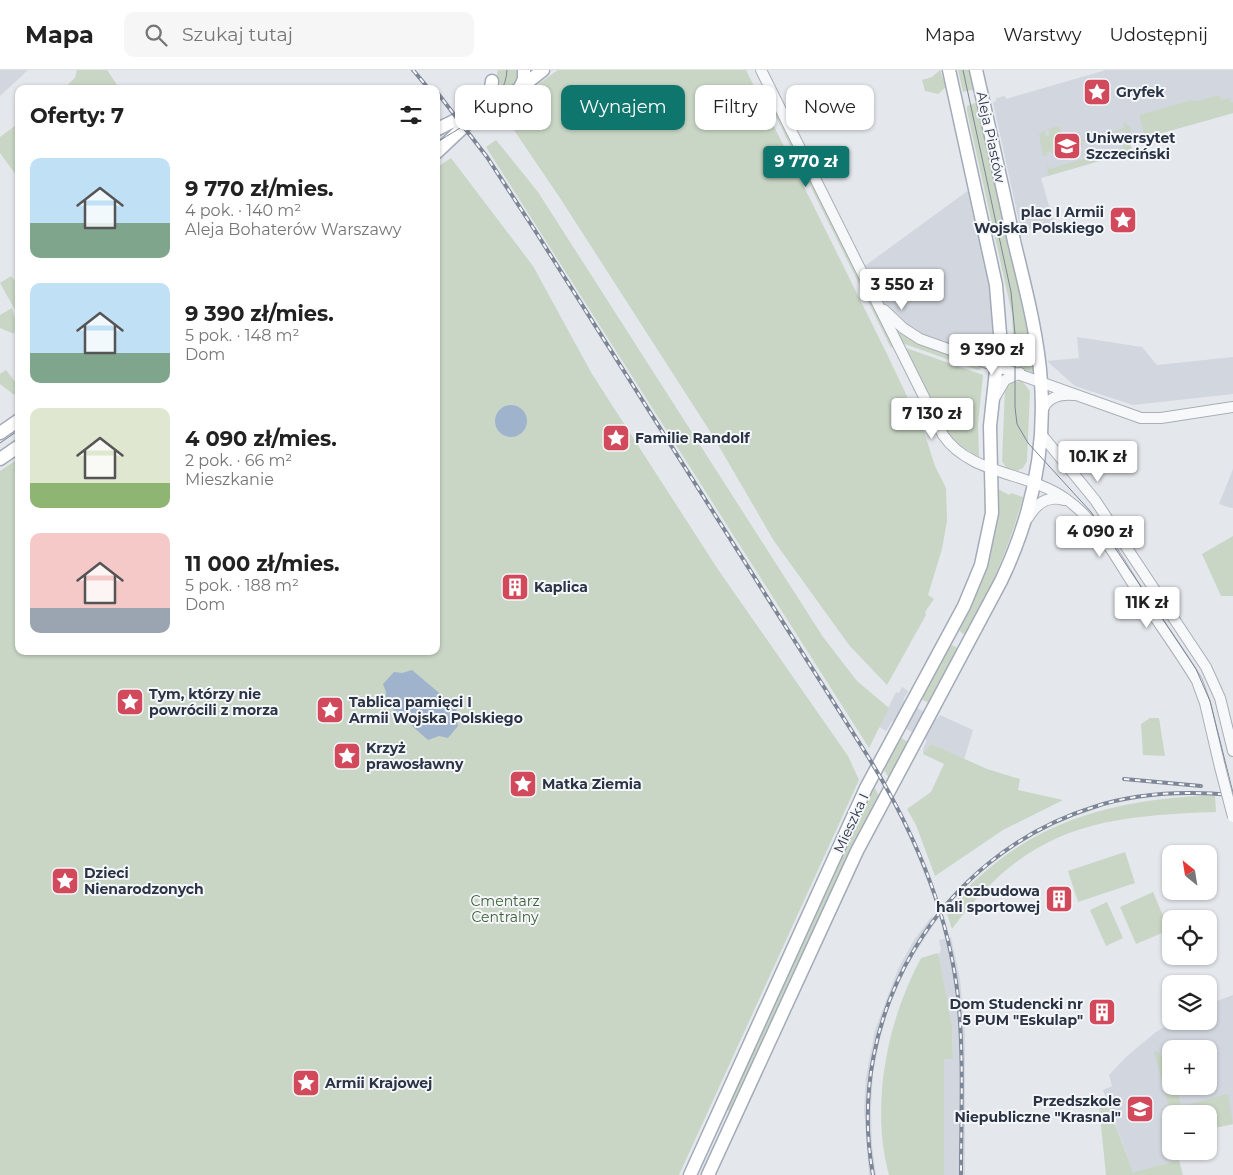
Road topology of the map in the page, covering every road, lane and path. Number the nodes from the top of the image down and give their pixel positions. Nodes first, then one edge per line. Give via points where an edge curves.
1 (524, 70) edge
2 (543, 70) edge
3 (761, 70) edge
4 (949, 70) edge
5 (976, 70) edge
6 (492, 75) edge
7 (520, 85) edge
8 (522, 85) edge
9 (440, 128) edge
10 (460, 130) edge
11 (440, 149) edge
12 (873, 295) junction
13 (997, 366) junction
14 (1020, 374) junction
15 (1041, 381) junction
16 (1074, 395) junction
17 (992, 406) junction
18 (1233, 407) edge
19 (1042, 412) junction
20 (15, 423) edge
21 (0, 433) edge
22 (1041, 434) junction
23 (15, 449) edge
24 (0, 459) edge
25 (991, 468) junction
26 (1035, 483) junction
27 (1073, 504) junction
28 (1026, 521) junction
29 (1233, 751) edge
30 (1233, 818) edge
31 (690, 1175) edge
32 (708, 1175) edge

1 - 7 main road
2 - 8 main road
3 - 12 street
4 - 13 main road, Aleja Piastów via 996,285 1000,328
5 - 15 main road, Aleja Piastów via 1031,316
6 - 9 main road via 490,93 483,104
10 - 11 main road
12 - 13 street via 889,316 913,335
12 - 25 street via 946,439 956,450
13 - 14 street
13 - 17 main road, Aleja Piastów
14 - 15 street
14 - 17 street via 1002,383
15 - 16 street
15 - 19 main road, Aleja Piastów
16 - 18 street via 1141,418 1180,416
16 - 19 street via 1052,398
17 - 25 main road, Mieszka I
19 - 22 main road, Aleja Piastów
20 - 21 main road
22 - 26 main road, Mieszka I
22 - 29 street via 1100,507 1206,667 1220,698
23 - 24 main road
25 - 26 street
25 - 31 main road, Mieszka I via 990,524 980,570 851,820
26 - 27 street
26 - 28 main road, Mieszka I
27 - 28 street via 1058,498 1046,499 1034,508
27 - 30 street, bridge via 1102,538 1196,681
28 - 32 main road, Mieszka I via 1002,581 848,870

